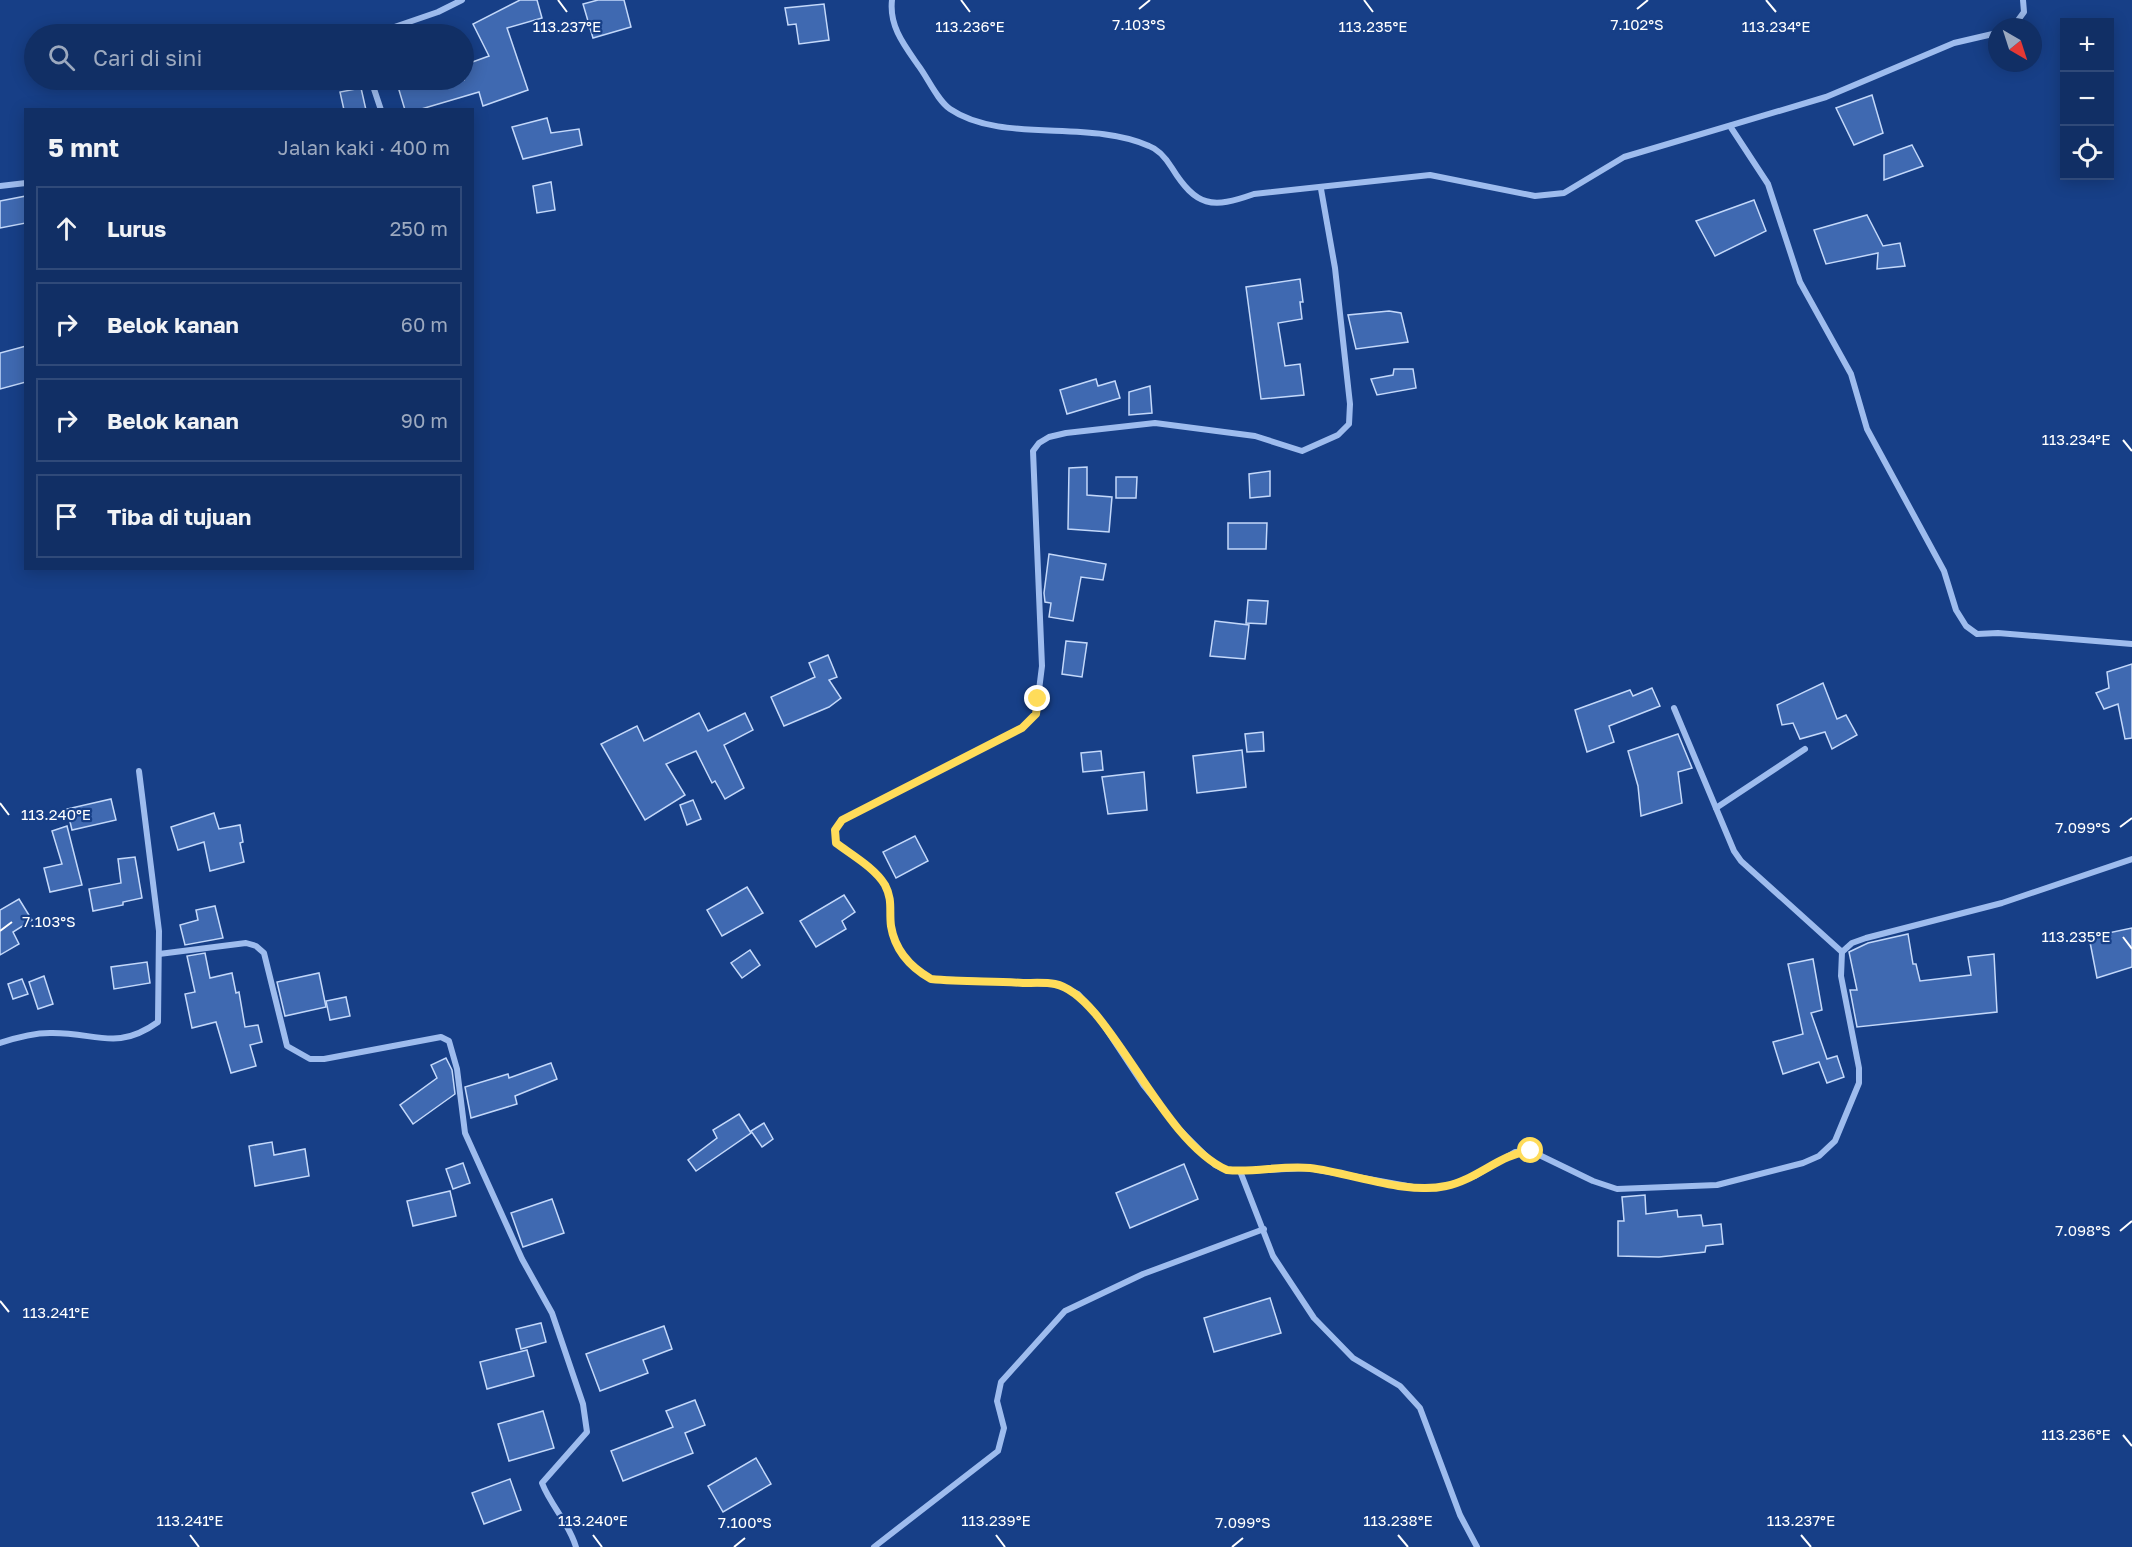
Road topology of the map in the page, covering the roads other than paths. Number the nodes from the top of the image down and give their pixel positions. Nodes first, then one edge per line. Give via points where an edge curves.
1 (462, 0) edge
2 (892, 0) edge
3 (2023, 0) edge
4 (2020, 18) edge
5 (403, 24) edge
6 (1988, 35) edge
7 (374, 90) edge
8 (380, 108) edge
9 (1730, 126) junction
10 (24, 183) edge
11 (0, 186) edge
12 (1321, 189) junction
13 (2132, 644) edge
14 (1674, 708) dead end
15 (1805, 749) dead end
16 (139, 771) dead end
17 (1716, 808) junction
18 (2132, 859) edge
19 (1842, 952) junction
20 (159, 954) junction
21 (0, 1043) edge
22 (1240, 1172) junction
23 (1264, 1228) junction
24 (576, 1547) edge
25 (874, 1547) edge
26 (1477, 1547) edge

1 - 5 street
2 - 12 street via 898,38 948,108 974,123 1106,134 1151,146 1198,200 1212,204 1254,194
3 - 4 street via 2024,12
6 - 9 street via 1954,43 1826,97
7 - 8 street
9 - 12 street via 1624,157 1564,193 1535,196 1430,175
9 - 13 street via 1768,184 1800,282 1851,374 1867,429 1944,571 1956,610 1966,626 1977,634
10 - 11 street
12 - 22 street via 1335,268 1349,423 1338,435 1302,451 1255,436 1155,423 1066,433 1039,443 1033,451 1042,666 1036,714 1022,728 842,820 835,830 836,843 885,884 893,905 891,925 899,951 915,970 931,979 1056,984 1078,994 1176,1126 1215,1165
14 - 17 street
15 - 17 street
16 - 20 street
17 - 19 street via 1741,861
18 - 19 street via 2002,903 1866,938
19 - 22 street via 1841,976 1859,1083 1835,1141 1819,1156 1803,1163 1718,1185 1628,1191 1593,1181 1531,1151 1515,1152 1475,1176 1447,1186 1424,1189 1308,1168
20 - 21 street via 158,1022 140,1035 124,1040 50,1033
20 - 24 street via 246,943 256,946 264,953 287,1046 310,1059 353,1056 441,1037 449,1041 457,1069 465,1133 522,1259 552,1313 583,1404 587,1432 542,1483 550,1503 571,1529
22 - 23 street
23 - 25 street via 1143,1274 1065,1311 1001,1382 997,1401 1004,1428 998,1451
23 - 26 street via 1273,1256 1314,1318 1353,1358 1400,1386 1420,1408

